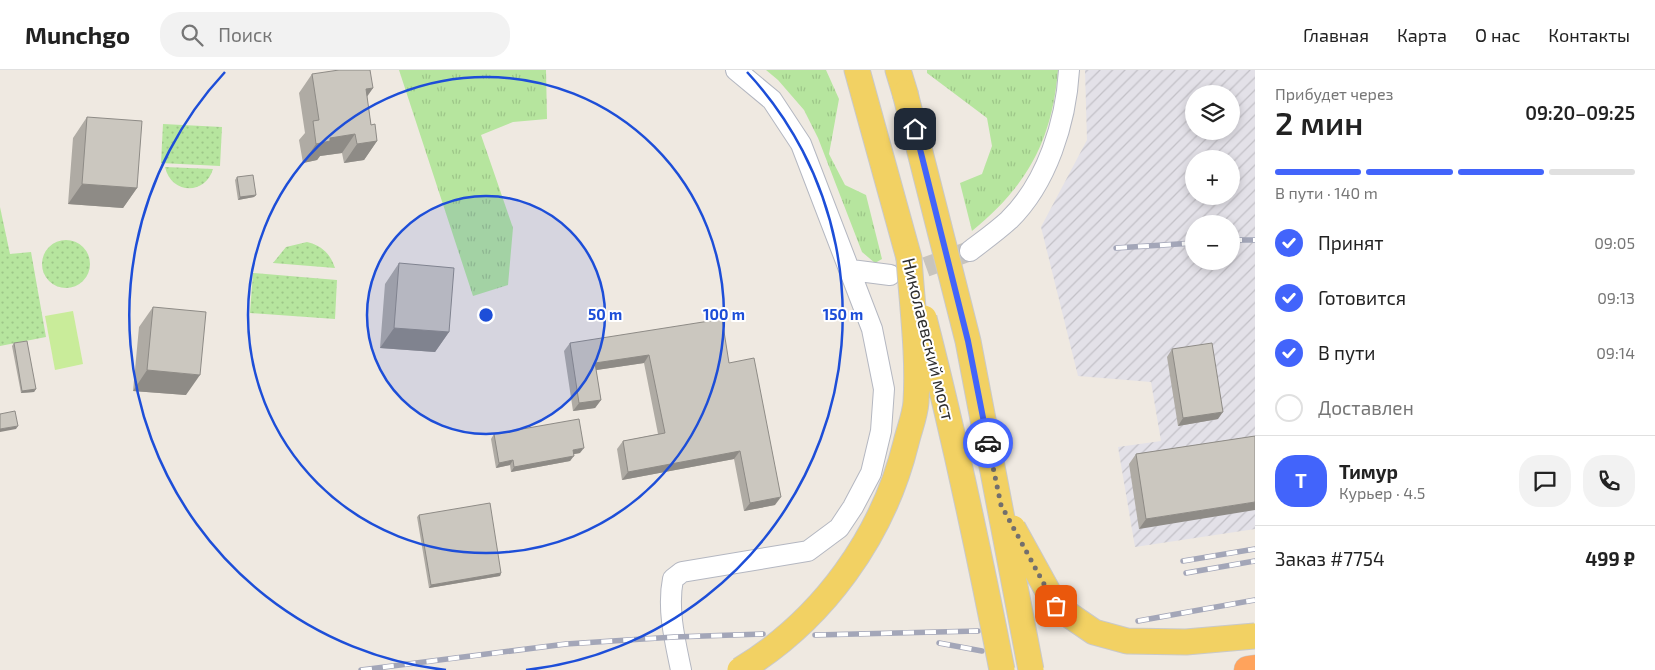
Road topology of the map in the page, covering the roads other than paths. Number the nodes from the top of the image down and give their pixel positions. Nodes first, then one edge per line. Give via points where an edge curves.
1 (736, 70) edge
2 (852, 70) edge
3 (857, 70) edge
4 (1069, 70) edge
5 (903, 78) edge
6 (866, 100) junction
7 (970, 252) tunnel mouth
8 (909, 258) junction
9 (851, 270) junction
10 (890, 275) tunnel mouth
11 (1001, 505) junction
12 (1255, 636) edge
13 (1255, 669) edge
14 (681, 670) edge
15 (740, 670) edge
16 (1002, 670) edge
17 (1031, 670) edge
18 (1248, 670) edge

1 - 9 street via 772,100 801,144
2 - 6 main road
3 - 6 main road, Николаевский мост
4 - 7 street via 1068,97 1046,166 1010,219
5 - 11 main road, Николаевский мост, bridge via 968,341
6 - 8 main road, Николаевский мост
8 - 15 main road, bridge via 916,404 900,466 881,516 847,573 809,615 763,656
8 - 16 main road, Николаевский мост, bridge via 947,408
9 - 10 street
9 - 14 street via 872,329 884,389 881,431 871,473 839,528 808,550 682,572 673,579 674,637
11 - 12 main road, bridge via 1056,606 1094,632 1128,641 1186,642
11 - 17 main road, Николаевский мост, bridge
13 - 18 highway

